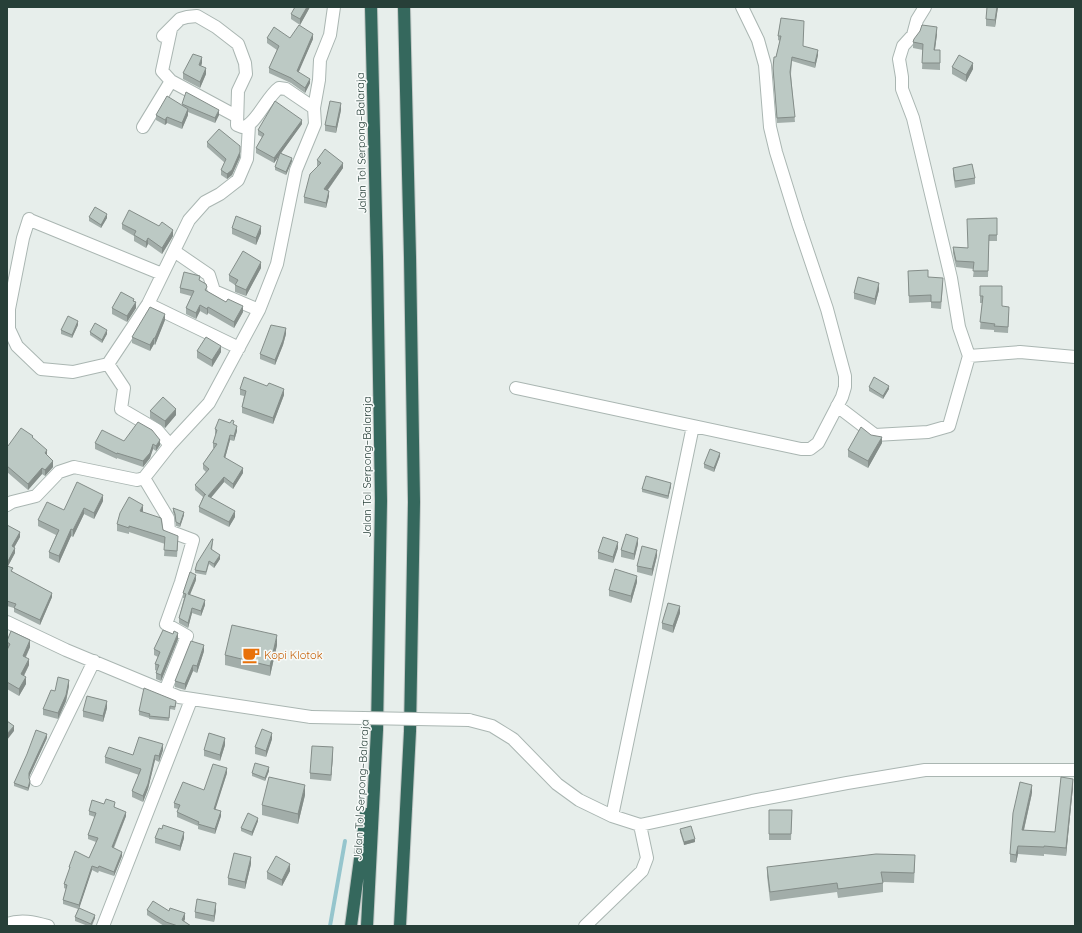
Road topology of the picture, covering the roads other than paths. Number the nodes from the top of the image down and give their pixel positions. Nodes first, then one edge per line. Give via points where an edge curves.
1 (334, 7) edge
2 (371, 7) edge
3 (404, 7) edge
4 (742, 7) edge
5 (925, 7) edge
6 (171, 81) junction
7 (314, 108) junction
8 (236, 116) junction
9 (249, 125) junction
10 (143, 127) dead end
11 (174, 251) junction
12 (162, 274) junction
13 (148, 304) junction
14 (259, 310) junction
15 (239, 348) junction
16 (969, 356) junction
17 (1075, 357) edge
18 (108, 364) junction
19 (516, 388) dead end
20 (837, 406) junction
21 (693, 426) junction
22 (170, 445) junction
23 (144, 478) junction
24 (7, 505) edge
25 (7, 622) edge
26 (94, 661) junction
27 (165, 691) junction
28 (191, 700) junction
29 (377, 730) junction
30 (1075, 770) edge
31 (36, 780) dead end
32 (612, 816) junction
33 (640, 824) junction
34 (7, 924) edge
35 (48, 926) edge
36 (103, 926) edge
37 (351, 926) edge
38 (367, 926) edge
39 (400, 926) edge
40 (585, 926) edge

1 - 7 street via 330,35 320,60
2 - 29 highway, Jalan Tol Serpong–Balaraja via 381,502
3 - 39 highway via 414,502 410,731
4 - 20 street via 758,40 765,65 770,126 776,152 827,309 845,376 845,387
5 - 16 street via 917,20 913,35 903,46 899,59 902,89 913,118 951,278 959,326
6 - 8 street
6 - 8 street via 162,71 167,33 180,19 197,16 238,44 246,74 238,91
6 - 10 street
7 - 9 street via 286,89 279,88
7 - 14 street via 315,124 296,170 277,264
8 - 9 street via 237,125
9 - 11 street via 247,159 238,180 201,205 189,220
11 - 12 street
11 - 14 street via 209,275 214,291
12 - 13 street
12 - 18 street via 29,219 9,309 9,329 17,346 41,369 73,372
13 - 15 street
13 - 18 street
14 - 15 street
15 - 22 street via 209,403
16 - 17 street via 1020,352
16 - 20 street via 949,426 928,432 875,435
18 - 22 street via 124,388 121,410 157,430
19 - 21 street
20 - 21 street via 818,444 810,449
21 - 32 street
22 - 23 street
23 - 24 street via 137,480 74,467 59,472 36,496
23 - 27 street via 168,518 169,531 193,540 166,624 187,636
25 - 26 street
26 - 27 street
26 - 31 street
27 - 28 street
28 - 32 street, bridge via 311,718 469,720 492,726 513,739 557,784 579,800
28 - 36 street
29 - 37 highway
29 - 38 highway, Jalan Tol Serpong–Balaraja
30 - 33 street via 925,770
32 - 33 street
33 - 40 street via 646,858 642,872
34 - 35 street via 15,921

